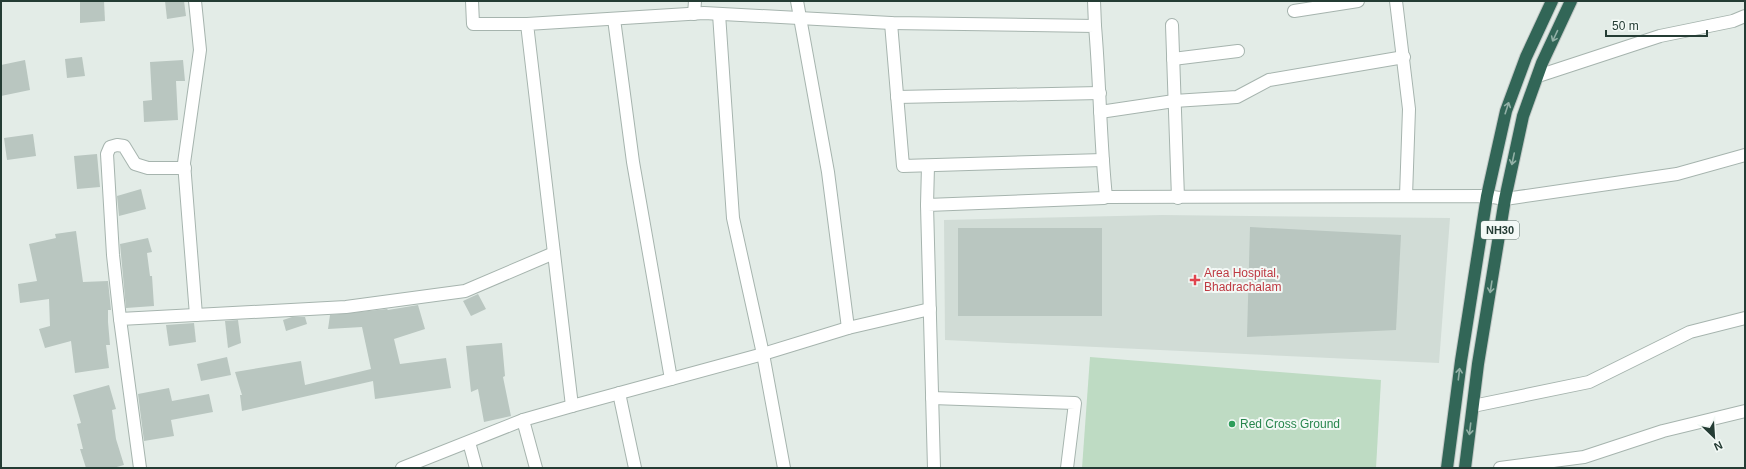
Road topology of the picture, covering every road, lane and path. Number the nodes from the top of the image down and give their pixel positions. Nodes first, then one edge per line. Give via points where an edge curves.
1 (194, 1) edge
2 (472, 1) edge
3 (695, 1) edge
4 (797, 1) edge
5 (1094, 1) edge
6 (1358, 1) edge
7 (1396, 1) edge
8 (1552, 1) edge
9 (1571, 1) edge
10 (1294, 11) dead end
11 (694, 14) junction
12 (719, 14) junction
13 (1745, 16) edge
14 (614, 19) junction
15 (800, 19) junction
16 (891, 23) junction
17 (527, 24) junction
18 (1172, 25) dead end
19 (1096, 26) junction
20 (1238, 51) dead end
21 (1404, 57) junction
22 (1173, 60) junction
23 (1538, 76) junction
24 (1100, 93) junction
25 (897, 97) junction
26 (1174, 101) junction
27 (1100, 112) junction
28 (1745, 155) edge
29 (1102, 160) junction
30 (928, 166) junction
31 (185, 168) junction
32 (1406, 196) junction
33 (1487, 196) junction
34 (1106, 197) junction
35 (1178, 198) junction
36 (1505, 199) junction
37 (927, 205) junction
38 (554, 253) junction
39 (930, 308) junction
40 (196, 315) junction
41 (1745, 318) edge
42 (120, 319) junction
43 (848, 328) junction
44 (763, 354) junction
45 (672, 379) junction
46 (619, 393) junction
47 (932, 398) junction
48 (572, 406) junction
49 (1473, 406) junction
50 (1745, 411) edge
51 (523, 420) junction
52 (469, 442) junction
53 (405, 467) edge
54 (140, 468) edge
55 (476, 468) edge
56 (536, 468) edge
57 (635, 468) edge
58 (784, 468) edge
59 (934, 468) edge
60 (1067, 468) edge
61 (1447, 468) edge
62 (1465, 468) edge
63 (1500, 468) edge

1 - 31 street via 200,50
2 - 17 street via 473,24
3 - 11 street
4 - 15 street
5 - 19 street
6 - 10 street
7 - 21 street
33 -> 8 highway, NH30 via 1506,111 1526,57
9 -> 23 highway, NH30
11 - 12 street
11 - 14 street
12 - 15 street
12 - 44 street via 733,218
13 - 23 street via 1733,22 1660,36
14 - 17 street
14 - 45 street via 633,162
15 - 16 street
15 - 43 street via 828,172
16 - 19 street
16 - 25 street
17 - 38 street
18 - 22 street
19 - 24 street
20 - 22 street
21 - 26 street via 1269,80 1237,97
21 - 32 street via 1409,110
22 - 26 street
23 -> 36 highway, NH30 via 1523,116
24 - 25 street
24 - 27 street
25 - 30 street via 903,166
26 - 27 street
26 - 35 street
27 - 29 street
28 - 36 street via 1677,174
29 - 30 street
29 - 34 street
30 - 37 street
31 - 40 street
31 - 42 street via 148,168 135,164 124,146 110,147 107,154 112,255
32 - 33 street
32 - 35 street
33 - 36 street
61 -> 33 highway, NH30
34 - 35 street
34 - 37 street
36 -> 49 highway, NH30
37 - 39 street
38 - 40 street via 465,291 346,307
38 - 48 street
39 - 43 street
39 - 47 street
40 - 42 street
41 - 49 street via 1690,332 1589,382
42 - 54 street
43 - 44 street
44 - 45 street
44 - 58 street
45 - 46 street
46 - 48 street
46 - 57 street
47 - 59 street
47 - 60 street via 1075,403
48 - 51 street
49 -> 62 highway, NH30
50 - 63 street via 1663,431 1584,457
51 - 52 street
51 - 56 street
52 - 53 street
52 - 55 street

